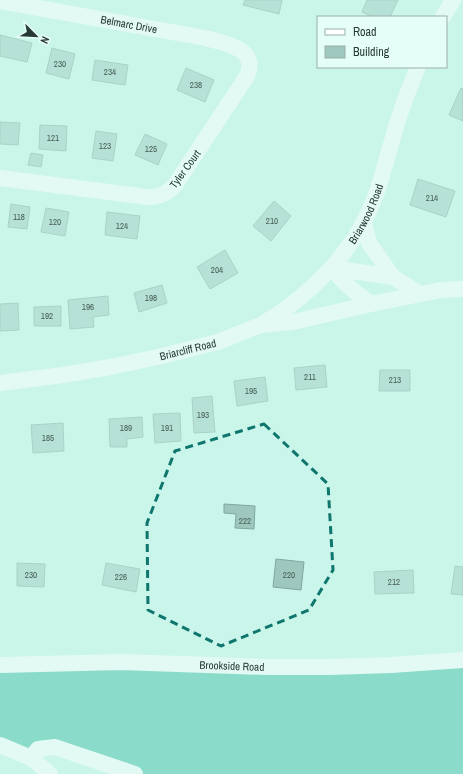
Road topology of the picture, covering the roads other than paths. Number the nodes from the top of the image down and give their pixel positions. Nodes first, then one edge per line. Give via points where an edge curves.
1 (453, 0) edge
2 (0, 1) edge
3 (445, 16) edge
4 (250, 63) joint
5 (418, 68) edge
6 (0, 178) edge
7 (364, 222) junction
8 (332, 268) junction
9 (392, 277) junction
10 (463, 289) edge
11 (420, 294) junction
12 (371, 304) junction
13 (261, 325) junction
14 (0, 383) edge
15 (463, 660) edge
16 (0, 665) edge
17 (0, 745) edge
18 (31, 758) junction
19 (50, 774) edge
20 (135, 774) edge

1 - 3 street
2 - 4 street, Belmarc Drive via 205,38 235,46 245,54
4 - 6 street, Tyler Court via 247,76 176,185 163,195 147,197
5 - 7 street, Briarwood Road via 402,108 375,199
7 - 8 street, Briarwood Road
7 - 9 street via 369,243
8 - 9 street
8 - 12 street via 341,280
8 - 13 street, Briarwood Road via 308,292
9 - 11 street
10 - 11 street, Briarcliff Road
11 - 12 street, Briarcliff Road
12 - 13 street, Briarcliff Road via 293,322
13 - 14 street, Briarcliff Road via 218,342 158,357 63,375
15 - 16 street, Brookside Road via 329,667 121,662
17 - 18 street
18 - 19 street
18 - 20 street via 38,749 55,747

